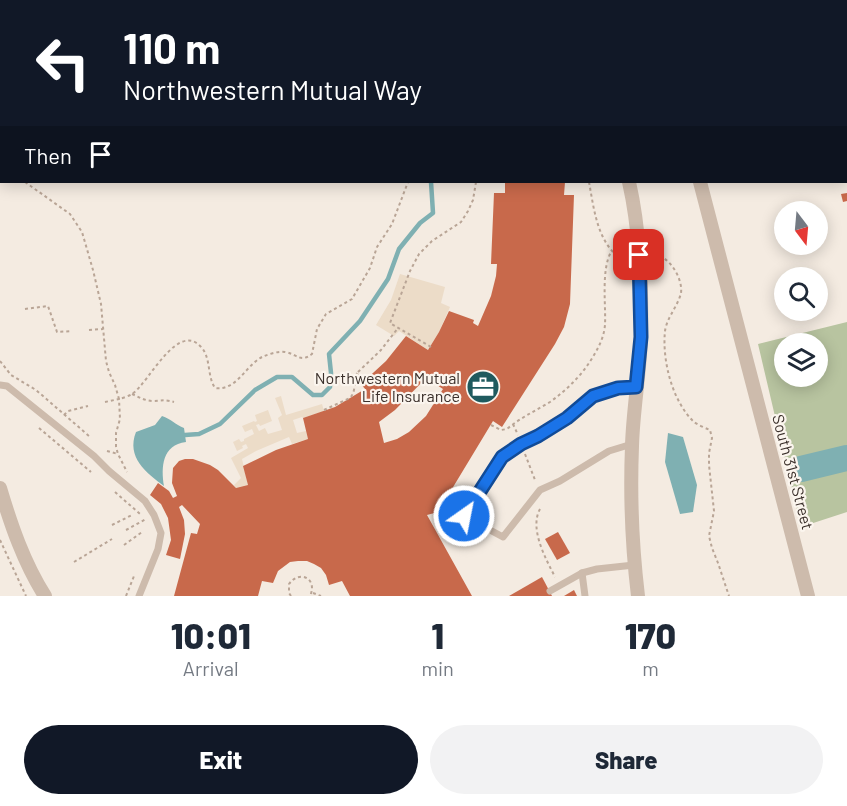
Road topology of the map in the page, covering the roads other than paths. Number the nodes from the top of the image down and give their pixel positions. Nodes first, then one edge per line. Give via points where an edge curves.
1 (629, 183) edge
2 (700, 183) edge
3 (0, 385) edge
4 (636, 387) junction
5 (632, 444) junction
6 (0, 488) edge
7 (634, 566) junction
8 (582, 573) junction
9 (550, 591) dead end
10 (45, 596) edge
11 (139, 596) edge
12 (585, 596) edge
13 (639, 596) edge
14 (808, 596) edge

1 - 4 street via 639,255 641,337
2 - 14 street, South 31st Street
3 - 11 lane via 7,386 94,456 145,501 154,514 161,533
4 - 5 street
4 - 5 lane via 593,396 567,418 502,457 464,516 503,537 540,490 609,451
5 - 7 street
6 - 10 street via 25,556
7 - 8 lane
7 - 13 street
8 - 9 lane
8 - 12 lane

